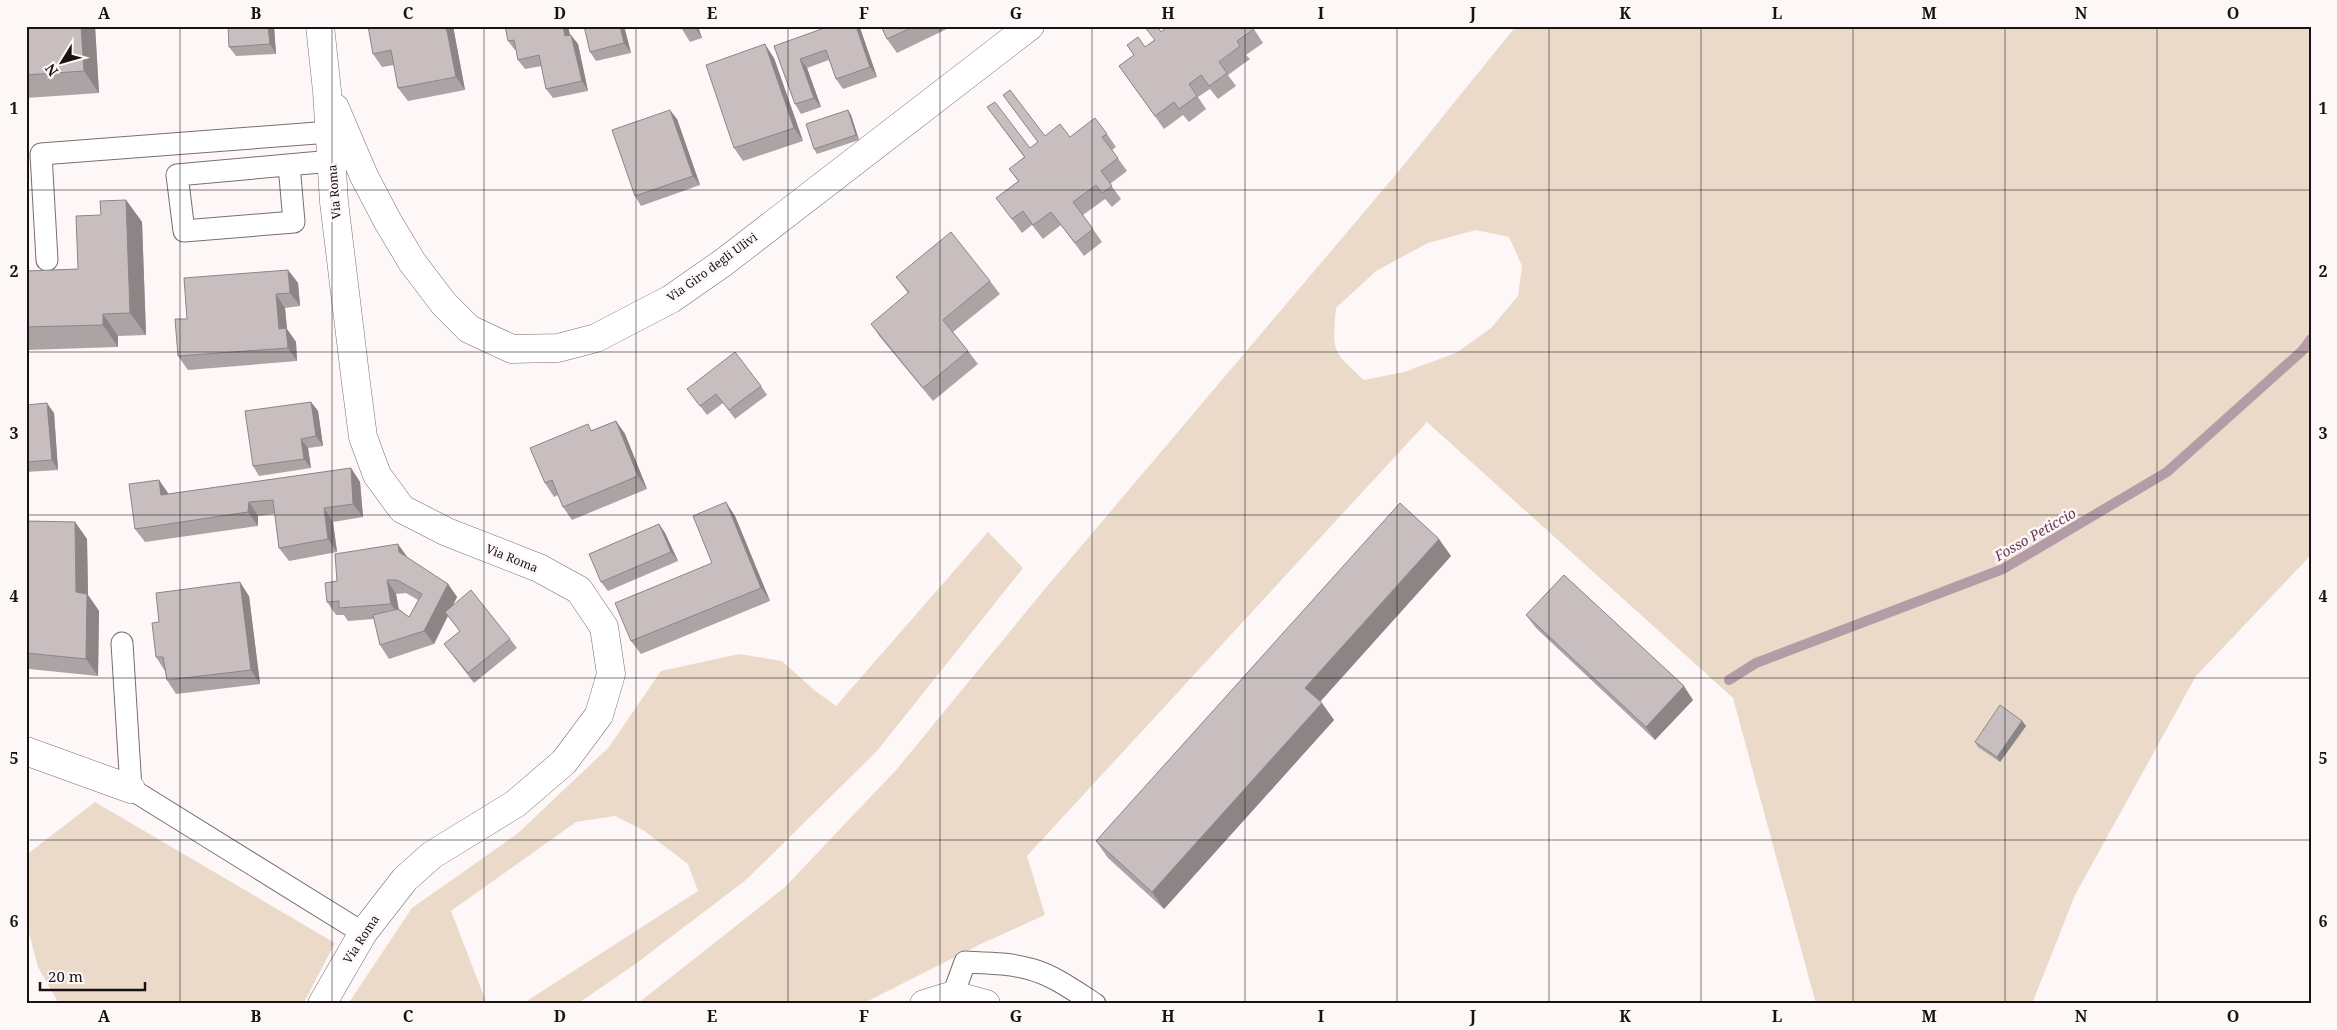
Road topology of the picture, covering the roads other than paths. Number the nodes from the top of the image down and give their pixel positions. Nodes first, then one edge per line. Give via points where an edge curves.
1 (320, 26) edge
2 (1030, 26) edge
3 (327, 90) junction
4 (330, 132) junction
5 (332, 161) junction
6 (290, 165) junction
7 (48, 260) dead end
8 (122, 643) dead end
9 (26, 751) edge
10 (131, 789) junction
11 (363, 932) junction
12 (953, 995) junction
13 (322, 1004) edge
14 (924, 1004) edge
15 (986, 1004) edge
16 (1095, 1004) edge

1 - 3 street, Via Roma
2 - 3 street, Via Giro degli Ulivi via 724,262 671,299 596,338 558,348 512,349 469,329 444,304 386,220
3 - 4 street, Via Roma
4 - 5 street, Via Roma
4 - 7 lane via 41,154
5 - 6 lane
5 - 11 street, Via Roma via 334,202 363,438 377,475 402,509 447,532 539,568 579,590 604,627 611,674 600,714 564,762 515,804 432,856 405,879
6 - 6 lane via 178,175 184,231 294,222
8 - 10 lane
9 - 10 street
10 - 11 lane
11 - 13 street, Via Roma
12 - 14 street
12 - 15 street
12 - 16 lane via 965,962 1001,963 1032,969

